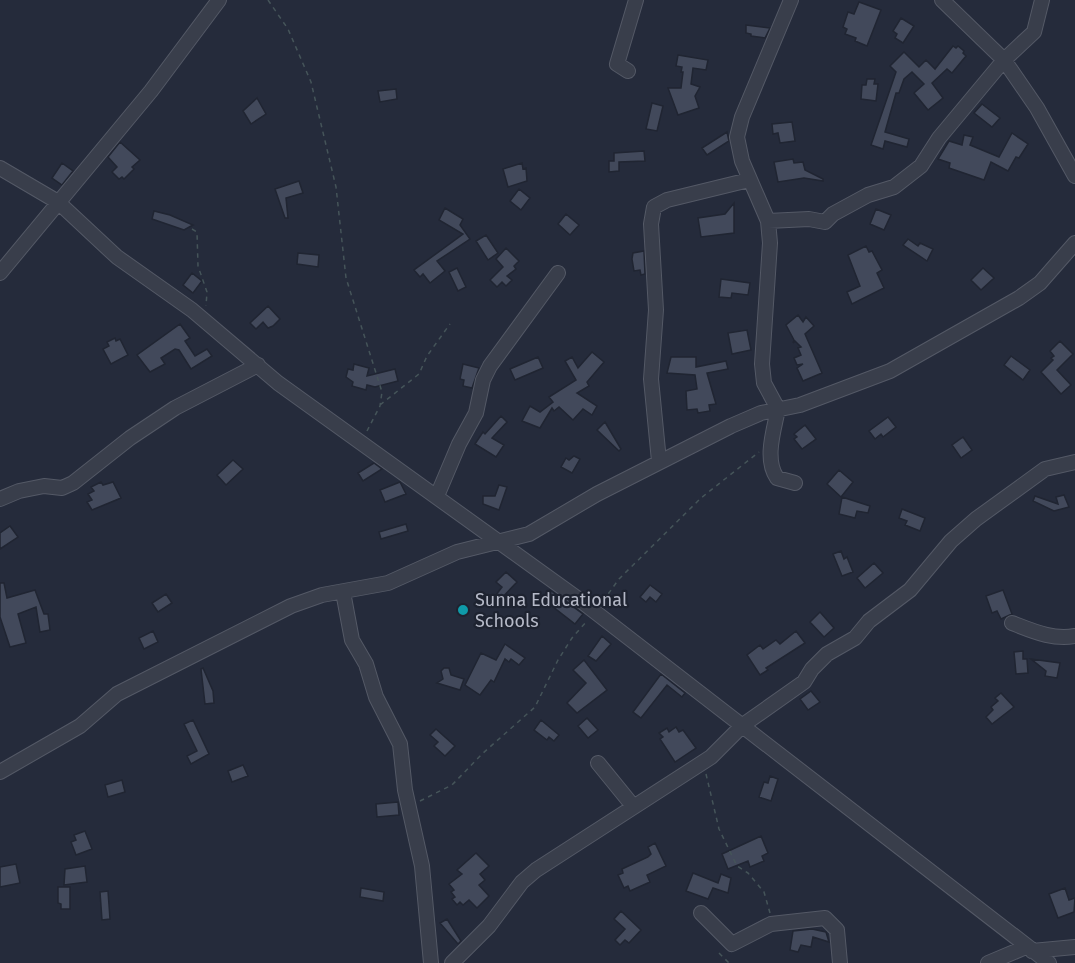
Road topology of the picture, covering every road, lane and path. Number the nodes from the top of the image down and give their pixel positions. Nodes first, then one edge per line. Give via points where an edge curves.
1 (219, 0) edge
2 (267, 0) edge
3 (636, 0) edge
4 (791, 0) edge
5 (942, 0) edge
6 (1042, 0) edge
7 (1004, 60) junction
8 (628, 71) dead end
9 (0, 168) edge
10 (1075, 176) edge
11 (749, 180) junction
12 (58, 202) junction
13 (768, 222) junction
14 (192, 229) dead end
15 (1075, 243) edge
16 (0, 273) edge
17 (558, 273) dead end
18 (206, 321) junction
19 (450, 324) dead end
20 (258, 365) junction
21 (380, 406) junction
22 (778, 409) junction
23 (771, 441) junction
24 (361, 442) junction
25 (659, 461) junction
26 (1075, 462) edge
27 (795, 483) dead end
28 (437, 496) junction
29 (0, 499) edge
30 (502, 542) junction
31 (343, 592) junction
32 (595, 612) junction
33 (1011, 623) dead end
34 (1075, 636) edge
35 (743, 725) junction
36 (704, 761) junction
37 (598, 763) dead end
38 (0, 772) edge
39 (633, 806) junction
40 (409, 807) junction
41 (701, 913) dead end
42 (771, 924) junction
43 (1075, 946) edge
44 (1029, 949) junction
45 (719, 953) dead end
46 (431, 963) edge
47 (452, 963) edge
48 (729, 963) edge
49 (840, 963) edge
50 (988, 963) edge
51 (1049, 963) edge

1 - 12 street via 151,91
2 - 21 path via 288,28 311,82 336,187 346,278 379,376
3 - 8 street via 617,64
4 - 11 street via 742,117 738,137
5 - 7 street
6 - 7 street via 1034,32
7 - 10 street via 1037,108
7 - 13 street via 939,138 921,166 894,187 868,195 825,222
9 - 12 street
11 - 13 street
11 - 25 street via 667,200 654,207 651,224 656,310 651,379
12 - 16 street
12 - 18 street via 117,257
13 - 22 street via 762,364 764,383
14 - 18 path via 197,232 198,266 207,292
15 - 22 street via 1040,283 941,344 890,371 801,405
17 - 28 street via 490,366 476,413
18 - 20 street
19 - 21 path via 419,374
20 - 24 street
20 - 29 street via 175,408 73,483 62,488 44,486 18,491
21 - 24 path
22 - 23 street
22 - 25 street via 751,417
23 - 27 street via 772,470 777,478
23 - 32 path via 701,498 619,579
24 - 28 street
25 - 30 street via 529,534
26 - 35 street via 1045,469 976,519 951,541 910,590 869,621 855,638 827,654 804,682
28 - 30 street
30 - 31 street via 457,552 388,583
30 - 32 street
31 - 38 street via 291,606 138,683 109,699 68,735
31 - 40 street via 352,639 400,744
32 - 35 street
32 - 40 path via 572,638 536,707 452,785
33 - 34 street via 1061,638
35 - 36 street
35 - 44 street
36 - 39 street
36 - 42 path via 719,829 737,866 764,892
37 - 39 street
39 - 47 street via 529,876 489,927
40 - 46 street via 422,866
41 - 42 street via 732,944
42 - 49 street via 825,918 837,930
43 - 44 street
44 - 50 street
44 - 51 street
45 - 48 path

